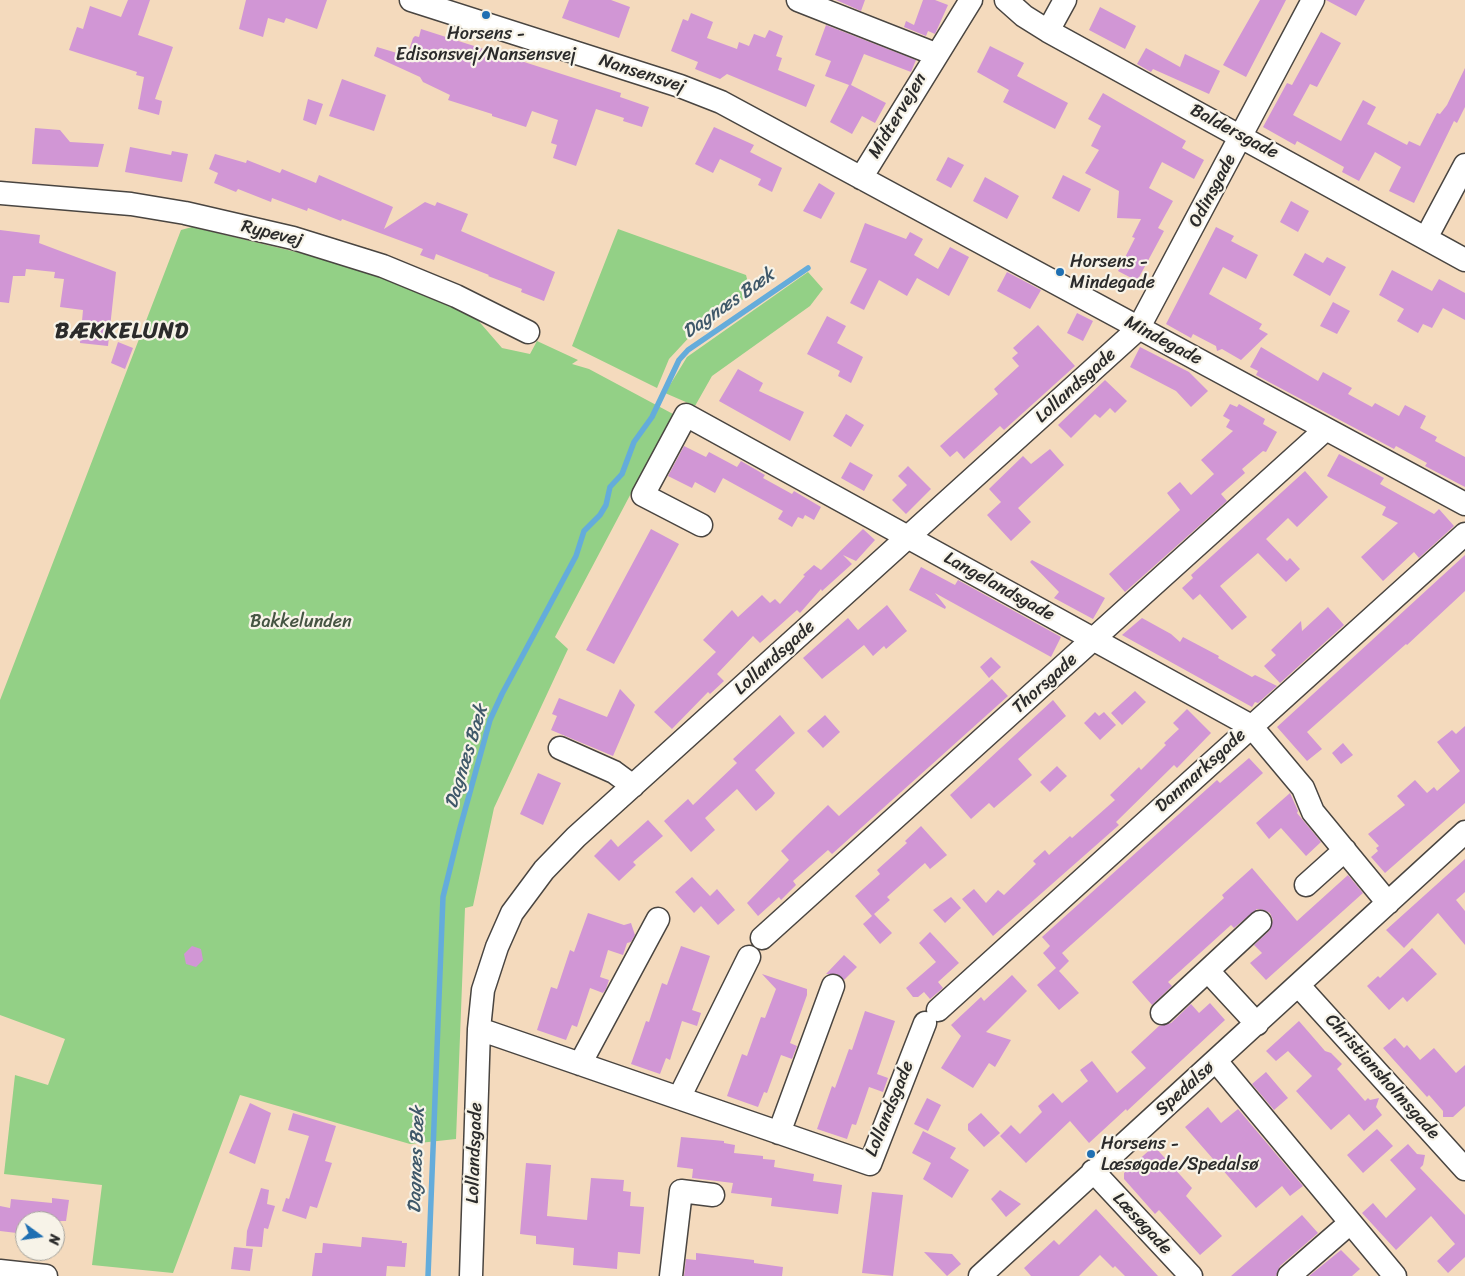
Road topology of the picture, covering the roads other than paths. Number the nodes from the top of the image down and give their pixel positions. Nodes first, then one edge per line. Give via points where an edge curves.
1 (411, 0) edge
2 (798, 0) edge
3 (971, 0) edge
4 (1006, 0) edge
5 (1064, 0) edge
6 (1313, 0) edge
7 (1048, 31) junction
8 (935, 54) junction
9 (1242, 136) junction
10 (1465, 165) edge
11 (861, 178) junction
12 (0, 193) edge
13 (1426, 238) junction
14 (1465, 260) edge
15 (1138, 329) junction
16 (528, 332) dead end
17 (1326, 429) junction
18 (1465, 504) edge
19 (701, 525) dead end
20 (1465, 534) edge
21 (909, 538) junction
22 (1094, 639) junction
23 (1251, 726) junction
24 (560, 748) dead end
25 (633, 786) junction
26 (1464, 836) edge
27 (1345, 850) junction
28 (1306, 885) dead end
29 (1388, 903) junction
30 (658, 919) dead end
31 (1260, 922) dead end
32 (762, 938) dead end
33 (749, 957) dead end
34 (1208, 971) junction
35 (833, 986) dead end
36 (1300, 986) junction
37 (1162, 1014) dead end
38 (932, 1016) joint
39 (1257, 1024) junction
40 (479, 1030) junction
41 (1216, 1061) junction
42 (580, 1064) junction
43 (679, 1098) junction
44 (779, 1133) junction
45 (1465, 1169) edge
46 (1093, 1172) junction
47 (713, 1195) dead end
48 (1350, 1223) junction
49 (0, 1271) edge
50 (46, 1276) edge
51 (471, 1276) edge
52 (671, 1276) edge
53 (980, 1276) edge
54 (1191, 1276) edge
55 (1289, 1276) edge
56 (1395, 1276) edge

1 - 11 street, Nansensvej via 721,102
2 - 8 street, Midtervejen
3 - 8 street, Midtervejen
4 - 7 street, Baldersgade
5 - 7 street
6 - 9 street, Odinsgade
7 - 9 street, Baldersgade
8 - 11 street, Midtervejen
9 - 13 street, Baldersgade
9 - 15 street, Odinsgade
10 - 13 street
11 - 15 street, Mindegade
12 - 16 street, Rypevej via 132,204 294,238 384,266 456,296
13 - 14 street, Baldersgade
15 - 17 street, Mindegade
15 - 21 street, Lollandsgade
17 - 18 street, Mindegade
17 - 22 street, Thorsgade
19 - 21 street, Langelandsgade via 643,495 686,415
20 - 23 street, Danmarksgade
21 - 22 street, Langelandsgade
21 - 25 street, Lollandsgade
22 - 23 street, Langelandsgade
22 - 32 street, Thorsgade
23 - 27 street, Langelandsgade via 1303,788 1313,812
23 - 38 street, Danmarksgade
24 - 25 street via 614,772
25 - 40 street, Lollandsgade via 544,870 512,912 483,990
26 - 29 street, Spedalsø
27 - 28 street
27 - 29 street, Langelandsgade
29 - 36 street, Spedalsø
30 - 42 street
31 - 34 street
33 - 43 street
34 - 37 street
34 - 39 street
35 - 44 street
36 - 39 street, Spedalsø
36 - 45 street, Christiansholmsgade
38 - 44 street, Lollandsgade via 870,1164
39 - 41 street, Spedalsø
40 - 42 street, Lollandsgade
40 - 51 street, Lollandsgade
41 - 46 street, Spedalsø
41 - 48 street
42 - 43 street, Lollandsgade
43 - 44 street, Lollandsgade
46 - 53 street, Spedalsø
46 - 54 street, Læsøgade
47 - 52 street via 681,1191
48 - 55 street
48 - 56 street
49 - 50 street

